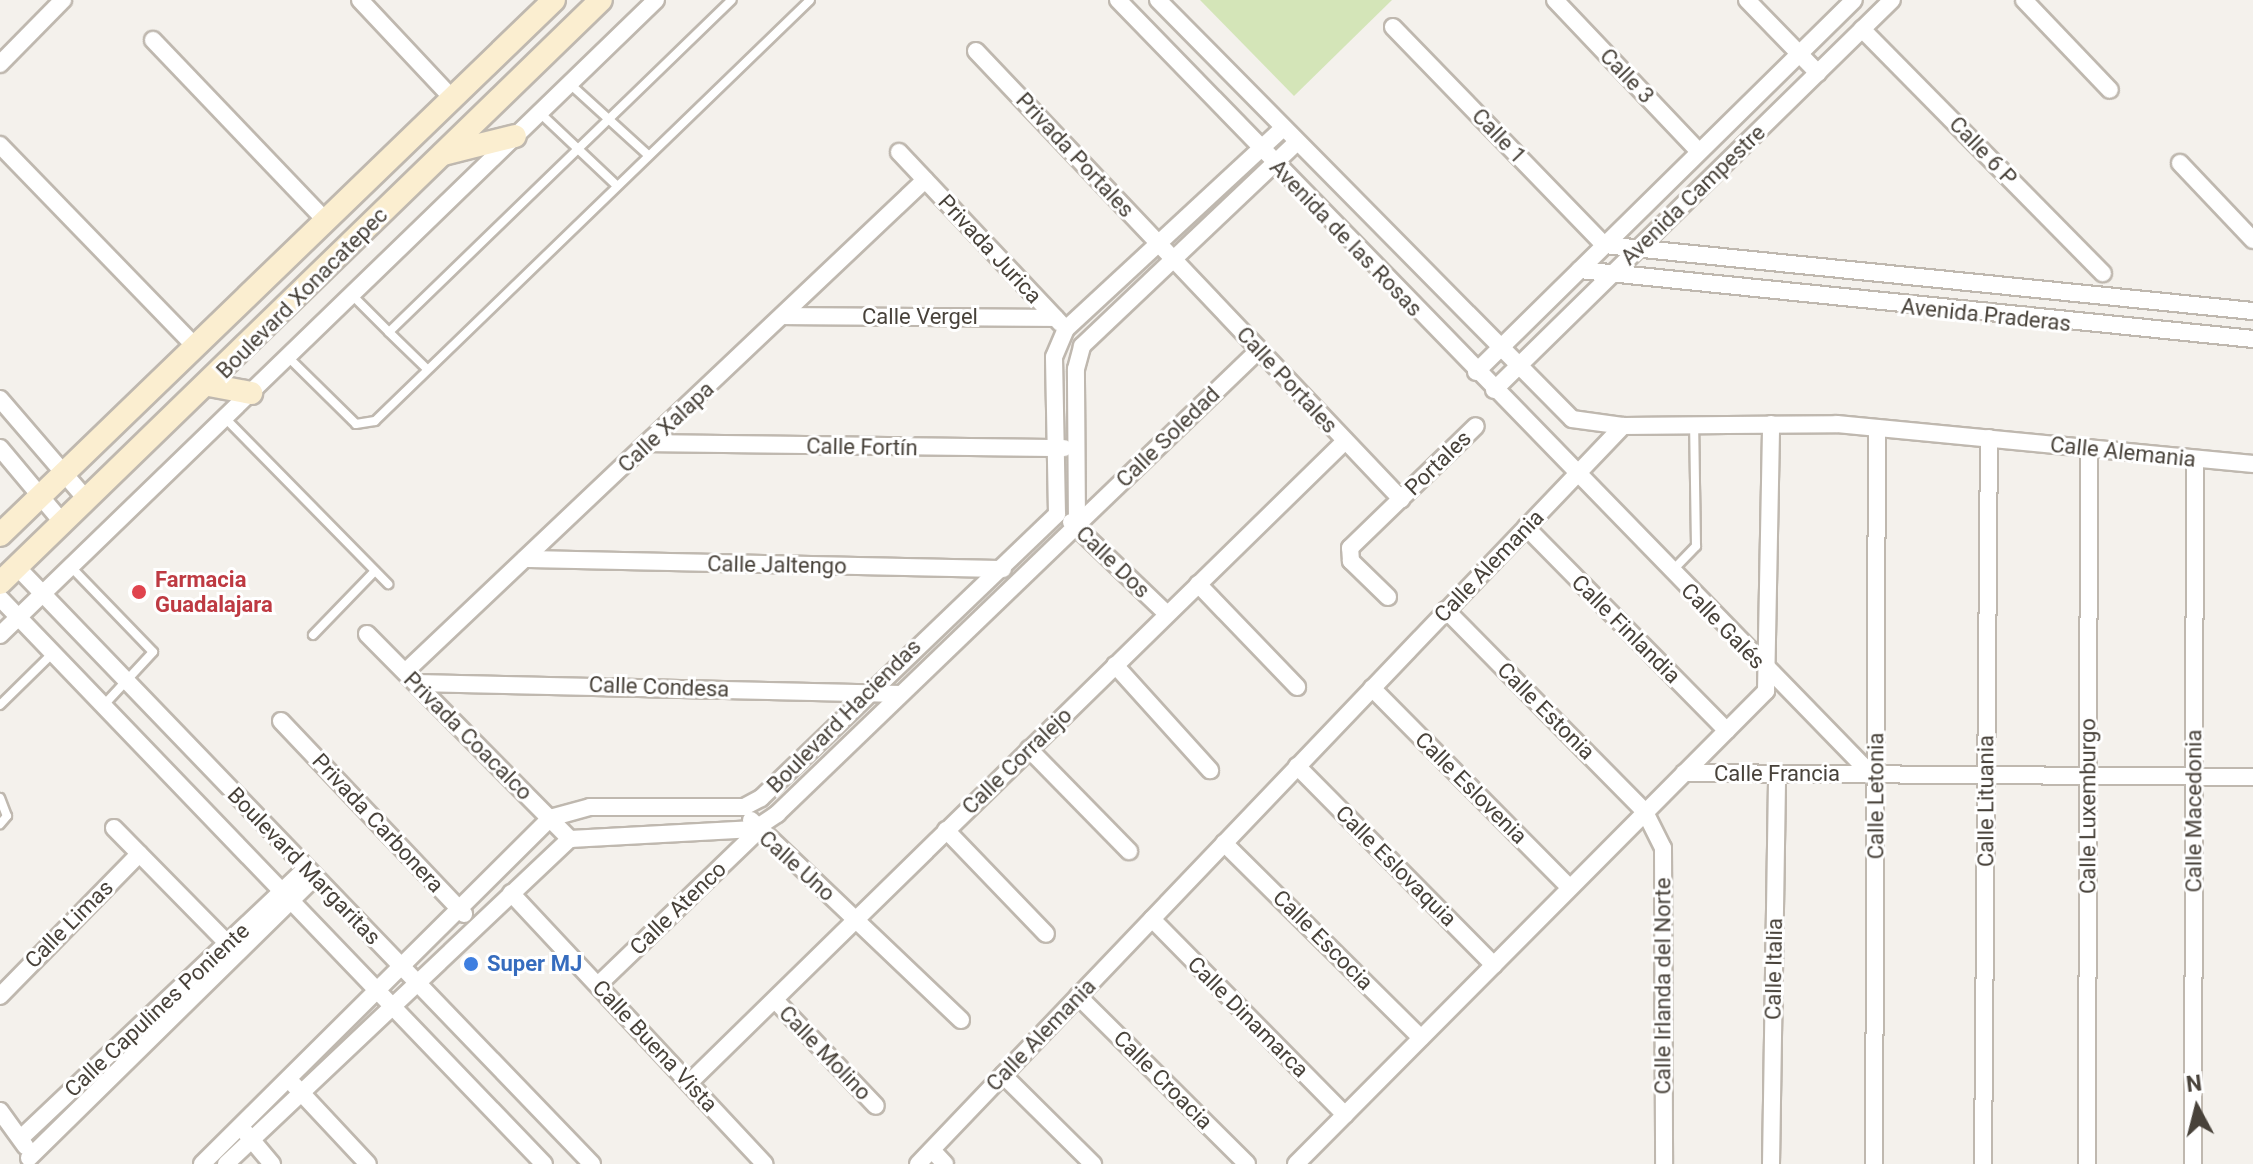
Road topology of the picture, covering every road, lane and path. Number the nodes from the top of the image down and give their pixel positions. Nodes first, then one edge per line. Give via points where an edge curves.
1 (63, 0) edge
2 (360, 0) edge
3 (554, 0) edge
4 (601, 0) edge
5 (656, 0) edge
6 (731, 0) edge
7 (1118, 0) edge
8 (1158, 0) edge
9 (1555, 0) edge
10 (1747, 0) edge
11 (1854, 0) edge
12 (1892, 0) edge
13 (2024, 0) edge
14 (803, 2) edge
15 (1393, 27) dead end
16 (1862, 29) junction
17 (153, 40) dead end
18 (976, 51) dead end
19 (1800, 53) junction
20 (0, 64) edge
21 (1818, 73) junction
22 (570, 84) junction
23 (2110, 90) dead end
24 (453, 99) junction
25 (540, 113) junction
26 (608, 119) junction
27 (1282, 129) junction
28 (515, 136) junction
29 (1295, 144) junction
30 (0, 145) edge
31 (577, 149) junction
32 (1260, 150) junction
33 (899, 152) dead end
34 (1699, 152) junction
35 (442, 154) junction
36 (647, 154) junction
37 (2180, 163) dead end
38 (1274, 164) junction
39 (925, 180) junction
40 (615, 184) junction
41 (326, 221) junction
42 (2253, 240) edge
43 (1158, 244) junction
44 (1604, 245) junction
45 (1640, 247) junction
46 (1725, 258) junction
47 (1174, 260) junction
48 (1580, 270) junction
49 (1614, 272) junction
50 (2103, 273) dead end
51 (1719, 286) junction
52 (352, 295) junction
53 (2253, 311) edge
54 (784, 316) junction
55 (1060, 323) junction
56 (389, 332) junction
57 (2253, 339) edge
58 (194, 345) junction
59 (1082, 346) junction
60 (1500, 347) junction
61 (1259, 350) junction
62 (288, 357) junction
63 (1519, 366) junction
64 (427, 369) junction
65 (1476, 372) junction
66 (209, 385) junction
67 (1494, 390) junction
68 (251, 393) junction
69 (0, 399) edge
70 (225, 418) junction
71 (1771, 424) junction
72 (1694, 425) junction
73 (1476, 426) dead end
74 (1623, 426) junction
75 (1877, 428) junction
76 (1989, 438) junction
77 (1345, 441) junction
78 (650, 443) junction
79 (1055, 447) junction
80 (0, 448) edge
81 (1075, 448) junction
82 (2089, 448) junction
83 (2195, 459) junction
84 (2253, 464) edge
85 (63, 472) junction
86 (1575, 476) junction
87 (39, 497) junction
88 (1401, 499) junction
89 (87, 500) junction
90 (1057, 514) junction
91 (63, 523) junction
92 (1077, 525) junction
93 (1526, 527) junction
94 (0, 535) edge
95 (525, 559) junction
96 (17, 567) junction
97 (71, 567) junction
98 (997, 569) junction
99 (1030, 569) junction
100 (375, 571) junction
101 (1671, 572) junction
102 (0, 583) edge
103 (388, 584) dead end
104 (1198, 584) junction
105 (44, 593) junction
106 (1388, 597) dead end
107 (0, 598) edge
108 (1446, 610) junction
109 (1167, 614) junction
110 (18, 617) junction
111 (367, 634) dead end
112 (0, 635) edge
113 (313, 635) dead end
114 (53, 653) junction
115 (1115, 665) junction
116 (1766, 671) junction
117 (411, 678) junction
118 (130, 682) junction
119 (1297, 687) dead end
120 (1372, 688) junction
121 (868, 691) junction
122 (901, 694) junction
123 (0, 705) edge
124 (103, 706) junction
125 (281, 721) dead end
126 (1727, 731) junction
127 (1029, 749) junction
128 (1297, 766) junction
129 (1210, 770) dead end
130 (1684, 773) junction
131 (1777, 774) junction
132 (1874, 774) junction
133 (1986, 775) junction
134 (2088, 776) junction
135 (2194, 776) junction
136 (2253, 777) edge
137 (0, 798) edge
138 (744, 807) junction
139 (1645, 812) junction
140 (550, 818) junction
141 (0, 824) edge
142 (114, 828) dead end
143 (756, 830) junction
144 (946, 830) junction
145 (570, 839) junction
146 (1224, 843) junction
147 (1129, 851) dead end
148 (139, 854) junction
149 (311, 872) junction
150 (1570, 888) junction
151 (511, 893) junction
152 (287, 896) junction
153 (458, 908) junction
154 (856, 919) junction
155 (1152, 919) junction
156 (475, 926) junction
157 (1046, 934) dead end
158 (232, 949) junction
159 (1494, 965) junction
160 (401, 967) junction
161 (415, 982) junction
162 (598, 985) junction
163 (377, 990) junction
164 (0, 996) edge
165 (1078, 996) junction
166 (775, 1000) junction
167 (391, 1005) junction
168 (961, 1020) dead end
169 (1421, 1038) junction
170 (1003, 1075) junction
171 (689, 1083) junction
172 (295, 1087) junction
173 (876, 1106) dead end
174 (0, 1111) edge
175 (1345, 1115) junction
176 (246, 1134) junction
177 (23, 1136) junction
178 (932, 1150) junction
179 (29, 1161) edge
180 (760, 1162) edge
181 (202, 1164) edge
182 (226, 1164) edge
183 (272, 1164) edge
184 (368, 1164) edge
185 (544, 1164) edge
186 (592, 1164) edge
187 (918, 1164) edge
188 (945, 1164) edge
189 (1093, 1164) edge
190 (1247, 1164) edge
191 (1296, 1164) edge
192 (1664, 1164) edge
193 (1771, 1164) edge
194 (1874, 1164) edge
195 (1983, 1164) edge
196 (2087, 1164) edge
197 (2193, 1164) edge

1 - 20 street
2 - 24 street
3 - 24 main road, Boulevard Xonacatepec
4 - 35 main road, Boulevard Xonacatepec
5 - 22 street
6 - 26 lane
7 - 32 street, Avenida de las Rosas
8 - 27 street, Avenida de las Rosas
9 - 34 street, Calle 3
10 - 19 street
11 - 19 street, Avenida Campestre
12 - 16 street, Avenida Campestre
13 - 23 street
14 - 36 lane
15 - 44 street, Calle 1
16 - 21 street, Avenida Campestre
16 - 50 street, Calle 6 P
17 - 41 street
18 - 43 street, Privada Portales
19 - 21 street
19 - 34 street, Avenida Campestre
21 - 45 street, Avenida Campestre
22 - 25 street
22 - 26 lane
24 - 41 main road, Boulevard Xonacatepec
25 - 28 street
25 - 31 lane
26 - 31 lane
26 - 36 lane
27 - 29 street, Avenida de las Rosas
27 - 32 street
28 - 35 main road
28 - 52 street
29 - 38 street
29 - 60 street, Avenida de las Rosas
30 - 58 street
31 - 40 lane
31 - 56 lane
32 - 38 street, Avenida de las Rosas
32 - 43 street
33 - 39 street, Privada Jurica
34 - 44 street, Avenida Campestre
35 - 66 main road, Boulevard Xonacatepec
36 - 40 lane
37 - 42 street
38 - 47 street
38 - 65 street, Avenida de las Rosas
39 - 54 street, Calle Xalapa
39 - 55 street, Privada Jurica
40 - 64 lane
41 - 58 main road, Boulevard Xonacatepec
43 - 47 street, Privada Portales
43 - 55 street
44 - 45 street, Avenida Praderas
44 - 48 street, Avenida Campestre
45 - 46 street, Avenida Praderas
45 - 49 street, Avenida Campestre
46 - 51 street
46 - 53 street, Avenida Praderas
47 - 59 street
47 - 61 street, Calle Portales
48 - 49 street, Avenida Praderas
48 - 60 street, Avenida Campestre
49 - 51 street, Avenida Praderas
49 - 63 street, Avenida Campestre
51 - 57 street, Avenida Praderas
52 - 56 lane
52 - 62 street
54 - 55 street, Calle Vergel
54 - 78 street, Calle Xalapa
55 - 59 street, Privada Jurica
55 - 79 street via 1054,357
56 - 64 lane
58 - 85 main road, Boulevard Xonacatepec
59 - 81 street
60 - 63 street, Avenida de las Rosas
60 - 65 street, Avenida Campestre
61 - 77 street, Calle Portales
61 - 92 street, Calle Soledad
62 - 64 lane via 365,426
62 - 68 street
63 - 67 street, Avenida Campestre
63 - 74 street, Avenida de las Rosas via 1572,419
65 - 67 street, Avenida de las Rosas
66 - 68 main road
66 - 89 main road, Boulevard Xonacatepec
67 - 86 street, Avenida de las Rosas
68 - 70 street
69 - 85 street
70 - 97 street
70 - 100 lane
71 - 72 street, Calle Alemania
71 - 75 street, Calle Alemania
71 - 116 street
72 - 74 street, Calle Alemania
72 - 101 lane via 1696,546
73 - 88 street, Portales
74 - 86 street, Calle Alemania
75 - 76 street, Calle Alemania
75 - 132 street, Calle Letonia
76 - 82 street, Calle Alemania
76 - 133 street, Calle Lituania
77 - 88 street, Calle Portales
77 - 104 street, Calle Corralejo
78 - 79 street, Calle Fortín
78 - 95 street, Calle Xalapa
79 - 81 street, Calle Fortín
79 - 90 street
80 - 87 street
81 - 92 street
82 - 83 street, Calle Alemania
82 - 134 street, Calle Luxemburgo
83 - 84 street, Calle Alemania
83 - 135 street, Calle Macedonia
85 - 87 main road, Boulevard Xonacatepec
85 - 89 street
86 - 93 street, Calle Alemania
86 - 101 street, Calle Galés
87 - 91 street
87 - 94 main road, Boulevard Xonacatepec
88 - 106 street, Portales via 1350,548 1351,561
89 - 91 main road, Boulevard Xonacatepec
90 - 92 street, Calle Dos
90 - 98 street, Boulevard Haciendas
91 - 96 main road, Boulevard Xonacatepec
92 - 99 street, Boulevard Haciendas
92 - 109 street, Calle Dos
93 - 108 street, Calle Alemania
93 - 126 street, Calle Finlandia
95 - 98 street, Calle Jaltengo
95 - 117 street, Calle Xalapa
96 - 102 main road, Boulevard Xonacatepec
96 - 105 street, Boulevard Margaritas
97 - 105 street
97 - 118 lane via 150,642 152,661
98 - 99 street, Calle Jaltengo
98 - 121 street, Boulevard Haciendas
99 - 122 street, Boulevard Haciendas
100 - 103 lane
100 - 113 lane
101 - 116 street, Calle Galés
104 - 109 street, Calle Corralejo
104 - 119 street
105 - 110 street
105 - 118 street, Boulevard Margaritas
107 - 110 street, Boulevard Margaritas
108 - 120 street, Calle Alemania
108 - 139 street, Calle Estonia
109 - 115 street, Calle Corralejo
110 - 112 street
110 - 114 street, Boulevard Margaritas
111 - 117 street, Privada Coacalco
114 - 123 lane
114 - 124 street, Boulevard Margaritas
115 - 127 street, Calle Corralejo
115 - 129 street
116 - 126 street, Calle Francia via 1766,691
116 - 132 street, Calle Galés
117 - 121 street, Calle Condesa
117 - 140 street, Privada Coacalco
118 - 124 lane
118 - 149 street, Boulevard Margaritas
120 - 128 street, Calle Alemania
120 - 150 street, Calle Eslovenia
121 - 122 street, Calle Condesa
121 - 138 street, Boulevard Haciendas
122 - 143 street, Boulevard Haciendas
124 - 152 street, Boulevard Margaritas
125 - 153 street, Privada Carbonera
126 - 130 street, Calle Francia
127 - 144 street, Calle Corralejo
127 - 147 street
128 - 146 street, Calle Alemania
128 - 159 street, Calle Eslovaquia
130 - 131 street, Calle Francia
130 - 139 street, Calle Francia
131 - 132 street, Calle Francia
131 - 193 street, Calle Italia
132 - 133 street, Calle Francia
132 - 194 street, Calle Letonia
133 - 134 street, Calle Francia
133 - 195 street, Calle Lituania
134 - 135 street, Calle Francia
134 - 196 street, Calle Luxemburgo
135 - 136 street, Calle Francia
135 - 197 street, Calle Macedonia
137 - 141 lane via 7,816
138 - 140 street, Boulevard Haciendas via 590,807
138 - 143 street, Calle Uno
139 - 150 street, Calle Francia
139 - 192 street, Calle Irlanda del Norte via 1663,848
140 - 145 street, Privada Coacalco
140 - 153 street, Boulevard Haciendas
142 - 148 street
143 - 145 street
143 - 154 street, Calle Uno
143 - 162 street, Calle Atenco
144 - 154 street, Calle Corralejo
144 - 157 street
145 - 151 street, Boulevard Haciendas
146 - 155 street, Calle Alemania
146 - 169 street, Calle Escocia
148 - 158 street
148 - 164 street, Calle Limas
149 - 152 street, Calle Capulines Poniente
149 - 160 street, Boulevard Margaritas
150 - 159 street, Calle Francia
151 - 156 street, Boulevard Haciendas
151 - 162 street, Calle Buena Vista
152 - 158 street, Calle Capulines Poniente
152 - 163 street, Boulevard Margaritas
153 - 156 street, Privada Carbonera
153 - 160 street, Boulevard Haciendas
154 - 166 street, Calle Corralejo
154 - 168 street, Calle Uno
155 - 165 street, Calle Alemania
155 - 175 street, Calle Dinamarca
156 - 161 street, Boulevard Haciendas
158 - 177 street, Calle Capulines Poniente
158 - 179 street, Calle Capulines Poniente
159 - 169 street, Calle Francia
160 - 161 street, Boulevard Margaritas
160 - 163 street, Boulevard Haciendas
161 - 167 street, Boulevard Haciendas
161 - 186 street, Boulevard Margaritas
162 - 171 street, Calle Buena Vista
163 - 167 street, Boulevard Margaritas
163 - 172 street, Boulevard Haciendas
165 - 170 street, Calle Alemania
165 - 190 street, Calle Croacia
166 - 171 street, Calle Corralejo
166 - 173 street, Calle Molino
167 - 172 street, Boulevard Haciendas
167 - 185 street, Boulevard Margaritas
169 - 175 street, Calle Francia
170 - 178 street, Calle Alemania
170 - 189 street
171 - 180 street, Calle Buena Vista
172 - 176 street, Boulevard Haciendas
172 - 184 street
174 - 177 street
175 - 191 street, Calle Francia
176 - 181 street, Boulevard Haciendas
176 - 182 street, Boulevard Haciendas
176 - 183 street
177 - 179 street, Calle Capulines Poniente
178 - 187 street, Calle Alemania
178 - 188 street

